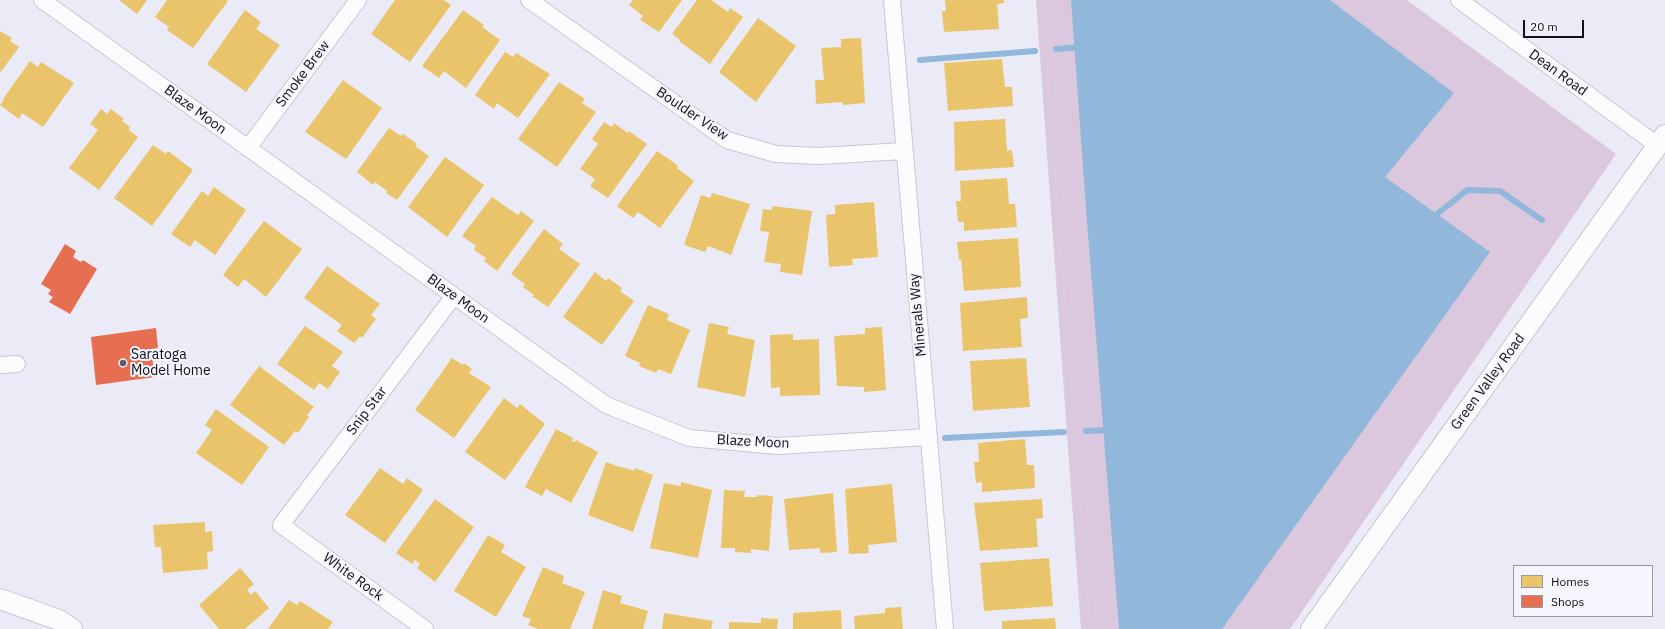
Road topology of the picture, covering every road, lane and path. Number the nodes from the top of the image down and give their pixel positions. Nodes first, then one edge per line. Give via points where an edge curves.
1 (42, 0) edge
2 (358, 0) edge
3 (529, 0) edge
4 (892, 0) edge
5 (1042, 0) edge
6 (1460, 0) edge
7 (1661, 140) edge
8 (248, 148) junction
9 (904, 151) junction
10 (454, 296) junction
11 (18, 364) dead end
12 (0, 365) edge
13 (928, 437) junction
14 (281, 525) joint
15 (0, 599) edge
16 (72, 629) edge
17 (425, 629) edge
18 (944, 629) edge
19 (1090, 629) edge
20 (1311, 629) edge

1 - 8 street, Blaze Moon
2 - 8 street, Smoke Brew
3 - 9 street, Boulder View via 727,140 776,154 819,156
4 - 9 street, Minerals Way
5 - 19 path
6 - 7 street, Dean Road
7 - 20 street, Green Valley Road
8 - 10 street, Blaze Moon
9 - 13 street, Minerals Way
10 - 13 street, Blaze Moon via 606,405 689,438 778,446
10 - 14 street, Snip Star
11 - 12 street
13 - 18 street, Minerals Way
14 - 17 street, White Rock
15 - 16 street via 59,620

